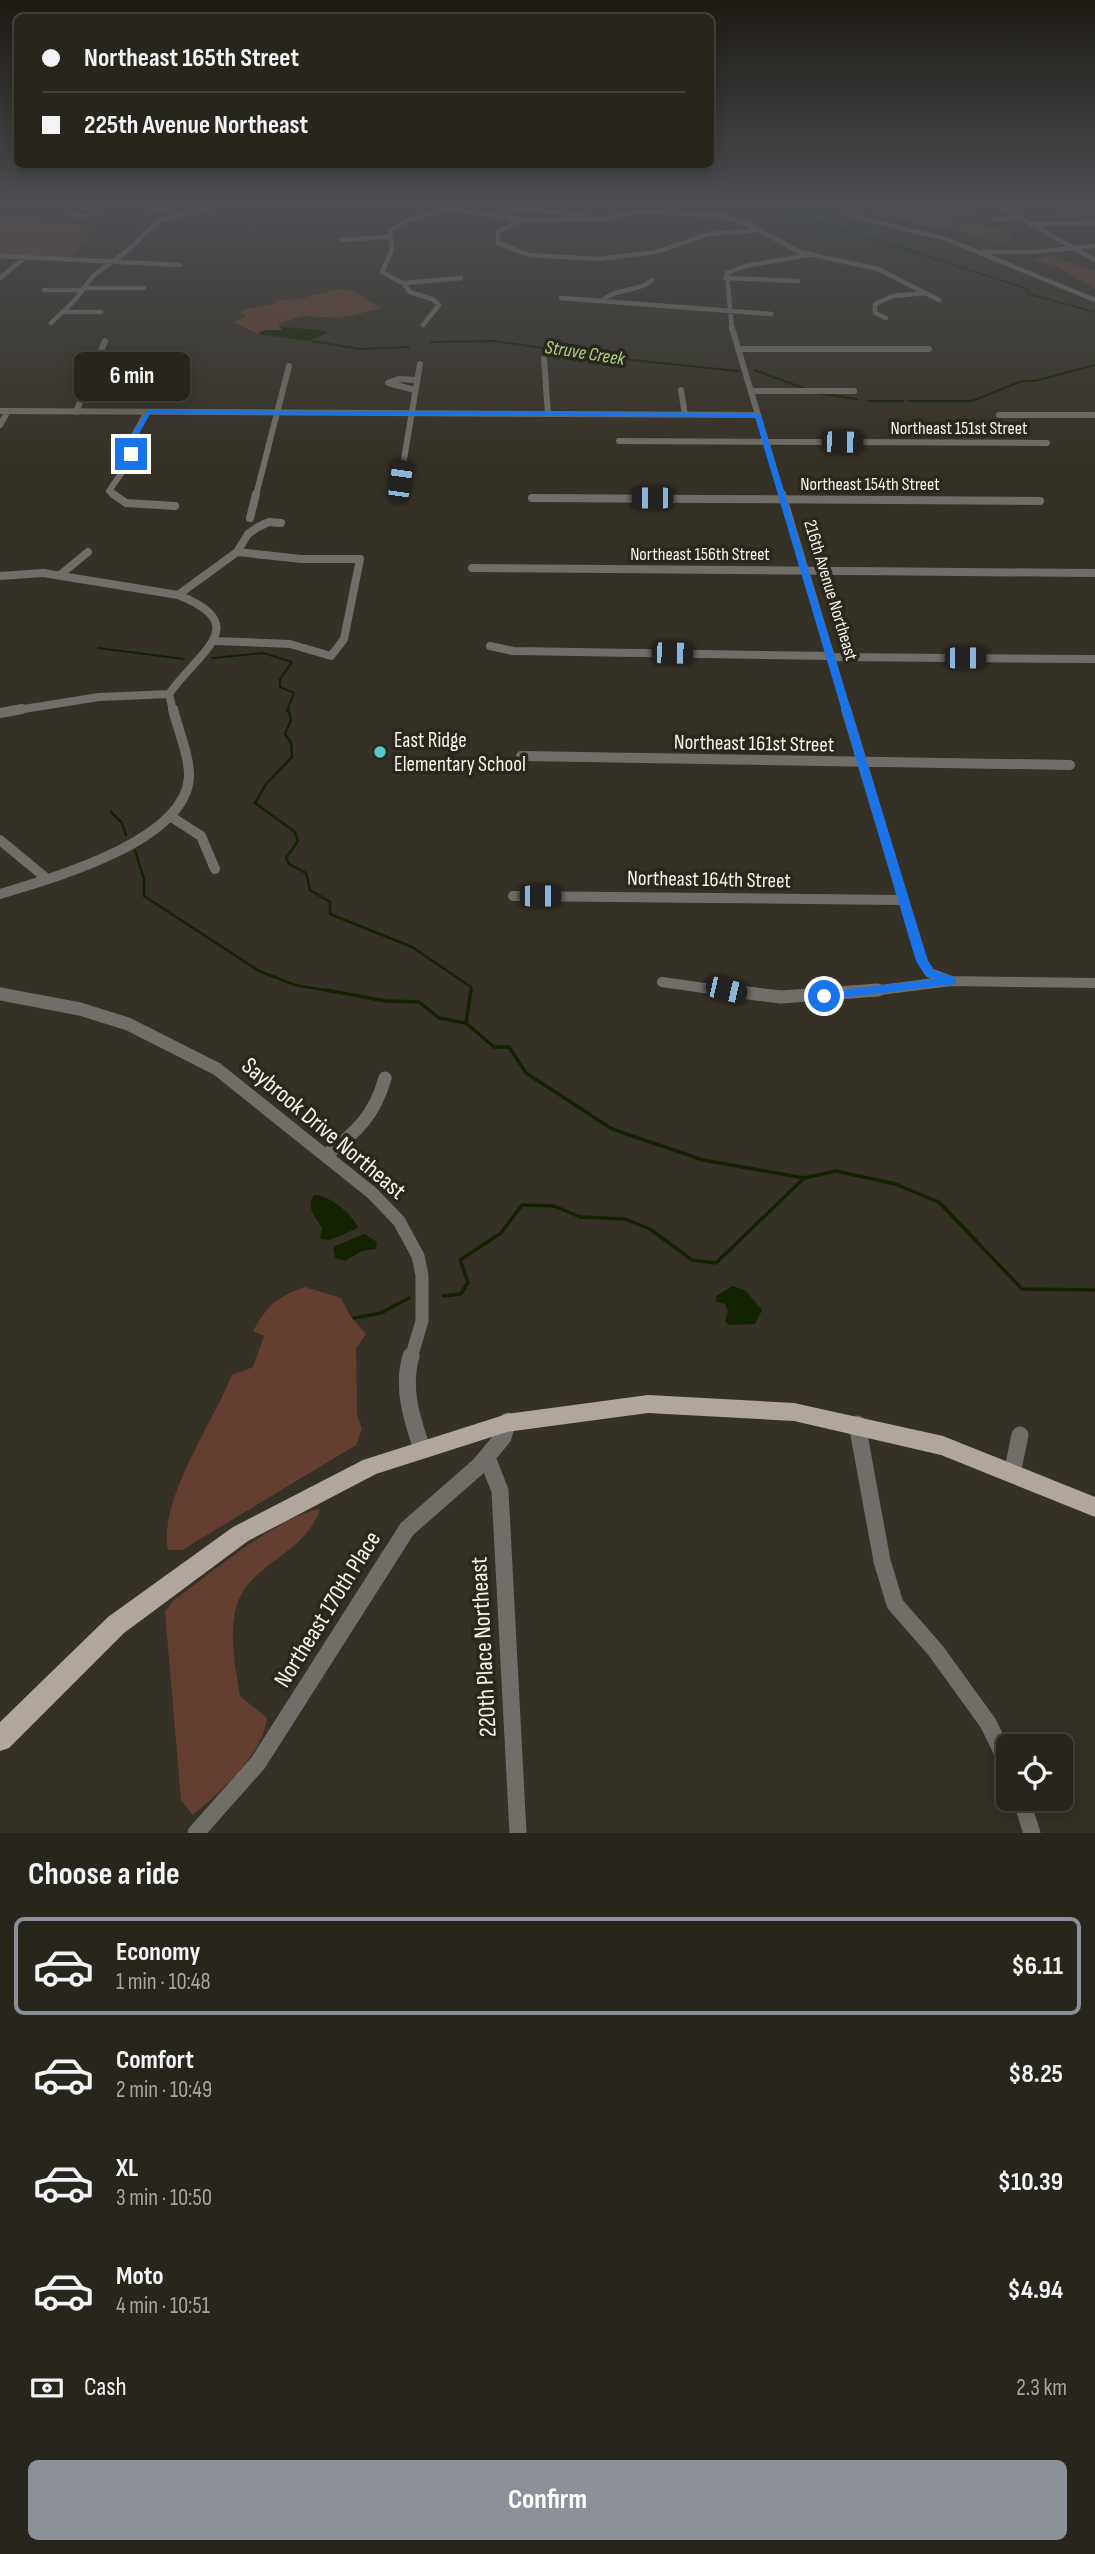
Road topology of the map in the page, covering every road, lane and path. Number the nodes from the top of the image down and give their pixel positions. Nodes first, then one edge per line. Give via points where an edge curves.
1 (144, 288) dead end
2 (406, 288) edge
3 (641, 288) edge
4 (726, 288) edge
5 (917, 288) edge
6 (1065, 288) edge
7 (82, 289) junction
8 (44, 290) dead end
9 (927, 292) junction
10 (561, 298) dead end
11 (939, 300) dead end
12 (1095, 300) edge
13 (602, 301) junction
14 (729, 309) junction
15 (62, 312) junction
16 (101, 312) dead end
17 (771, 314) dead end
18 (886, 318) dead end
19 (51, 323) dead end
20 (423, 325) dead end
21 (105, 341) dead end
22 (738, 349) junction
23 (929, 349) dead end
24 (544, 359) dead end
25 (420, 364) dead end
26 (289, 366) dead end
27 (416, 380) junction
28 (415, 390) junction
29 (681, 390) dead end
30 (751, 391) junction
31 (854, 391) dead end
32 (0, 411) edge
33 (8, 411) junction
34 (76, 412) junction
35 (148, 412) junction
36 (276, 413) junction
37 (412, 413) junction
38 (548, 414) junction
39 (685, 415) junction
40 (758, 415) junction
41 (999, 415) dead end
42 (1095, 415) edge
43 (0, 425) edge
44 (619, 440) dead end
45 (766, 441) junction
46 (1047, 443) dead end
47 (398, 498) dead end
48 (532, 498) dead end
49 (783, 499) junction
50 (1040, 501) dead end
51 (175, 506) dead end
52 (250, 518) dead end
53 (281, 523) dead end
54 (88, 552) dead end
55 (237, 552) junction
56 (472, 568) dead end
57 (804, 570) junction
58 (1095, 573) edge
59 (60, 575) junction
60 (0, 576) edge
61 (178, 595) junction
62 (216, 640) junction
63 (490, 646) dead end
64 (831, 657) junction
65 (1095, 659) edge
66 (169, 694) junction
67 (0, 713) edge
68 (521, 756) dead end
69 (863, 762) junction
70 (1070, 765) dead end
71 (170, 816) junction
72 (0, 840) edge
73 (215, 869) dead end
74 (46, 878) junction
75 (0, 894) edge
76 (513, 896) dead end
77 (904, 900) junction
78 (951, 981) junction
79 (662, 982) dead end
80 (1095, 982) edge
81 (0, 994) edge
82 (385, 1078) dead end
83 (326, 1155) junction
84 (508, 1421) junction
85 (857, 1421) junction
86 (1020, 1435) dead end
87 (421, 1446) junction
88 (488, 1460) junction
89 (1013, 1469) junction
90 (1095, 1507) edge
91 (0, 1739) edge
92 (996, 1739) edge
93 (1025, 1811) edge
94 (196, 1833) edge
95 (518, 1833) edge
96 (1032, 1833) edge

1 - 7 street
2 - 20 street via 439,305
3 - 13 street via 609,294
4 - 14 street, 216th Avenue Northeast
5 - 9 street
6 - 12 street
7 - 8 street
7 - 15 street
9 - 11 street
9 - 18 street via 893,296 875,304 876,313
10 - 13 street
13 - 14 street
14 - 17 street
14 - 22 street, 216th Avenue Northeast
15 - 16 street
15 - 19 street
21 - 34 street
22 - 23 street
22 - 30 street, 216th Avenue Northeast
24 - 38 street
25 - 27 street
26 - 36 street
27 - 28 street
27 - 28 street via 388,383
28 - 37 street
29 - 39 street
30 - 31 street
30 - 40 street, 216th Avenue Northeast
32 - 33 street
33 - 34 street
33 - 43 street
34 - 35 street
35 - 36 street
35 - 51 street via 132,439 127,465 109,491 126,503
36 - 37 street
36 - 52 street
37 - 38 street
37 - 47 street
38 - 39 street
39 - 40 street
40 - 45 street, 216th Avenue Northeast
41 - 42 street
44 - 45 street, Northeast 151st Street
45 - 46 street, Northeast 151st Street
45 - 49 street, 216th Avenue Northeast
48 - 49 street, Northeast 154th Street
49 - 50 street, Northeast 154th Street
49 - 57 street, 216th Avenue Northeast
53 - 55 street via 258,527
54 - 59 street
55 - 61 street
55 - 62 street via 360,559 345,639 331,656 290,644
56 - 57 street, Northeast 156th Street
57 - 58 street, Northeast 156th Street
57 - 64 street, 216th Avenue Northeast
59 - 60 street
59 - 61 street
61 - 62 street via 212,613 218,629
62 - 66 street
63 - 64 street via 513,651
64 - 65 street
64 - 69 street, 216th Avenue Northeast
66 - 67 street via 99,697
66 - 71 street via 189,774 188,786
68 - 69 street, Northeast 161st Street
69 - 70 street, Northeast 161st Street
69 - 77 street, 216th Avenue Northeast
71 - 73 street via 206,838
71 - 74 street via 133,841
72 - 74 street
74 - 75 street
76 - 77 street, Northeast 164th Street
77 - 78 street, 216th Avenue Northeast via 926,968
78 - 79 street via 842,995 781,997
78 - 80 street
81 - 83 street, Saybrook Drive Northeast via 80,1009 162,1038 217,1069
82 - 83 street via 379,1105 361,1129
83 - 87 street, Saybrook Drive Northeast via 399,1221 418,1256 422,1321 407,1373 409,1410
84 - 85 main road via 606,1405 699,1402 791,1409
84 - 87 main road
84 - 88 street, Northeast 170th Place via 506,1433
85 - 89 main road
85 - 92 street via 882,1561 895,1604 936,1651
86 - 89 street
87 - 91 main road via 305,1495 195,1563 97,1642
88 - 94 street, Northeast 170th Place via 426,1507 407,1529 258,1763
88 - 95 street, 220th Place Northeast via 500,1491
89 - 90 main road
93 - 96 street

